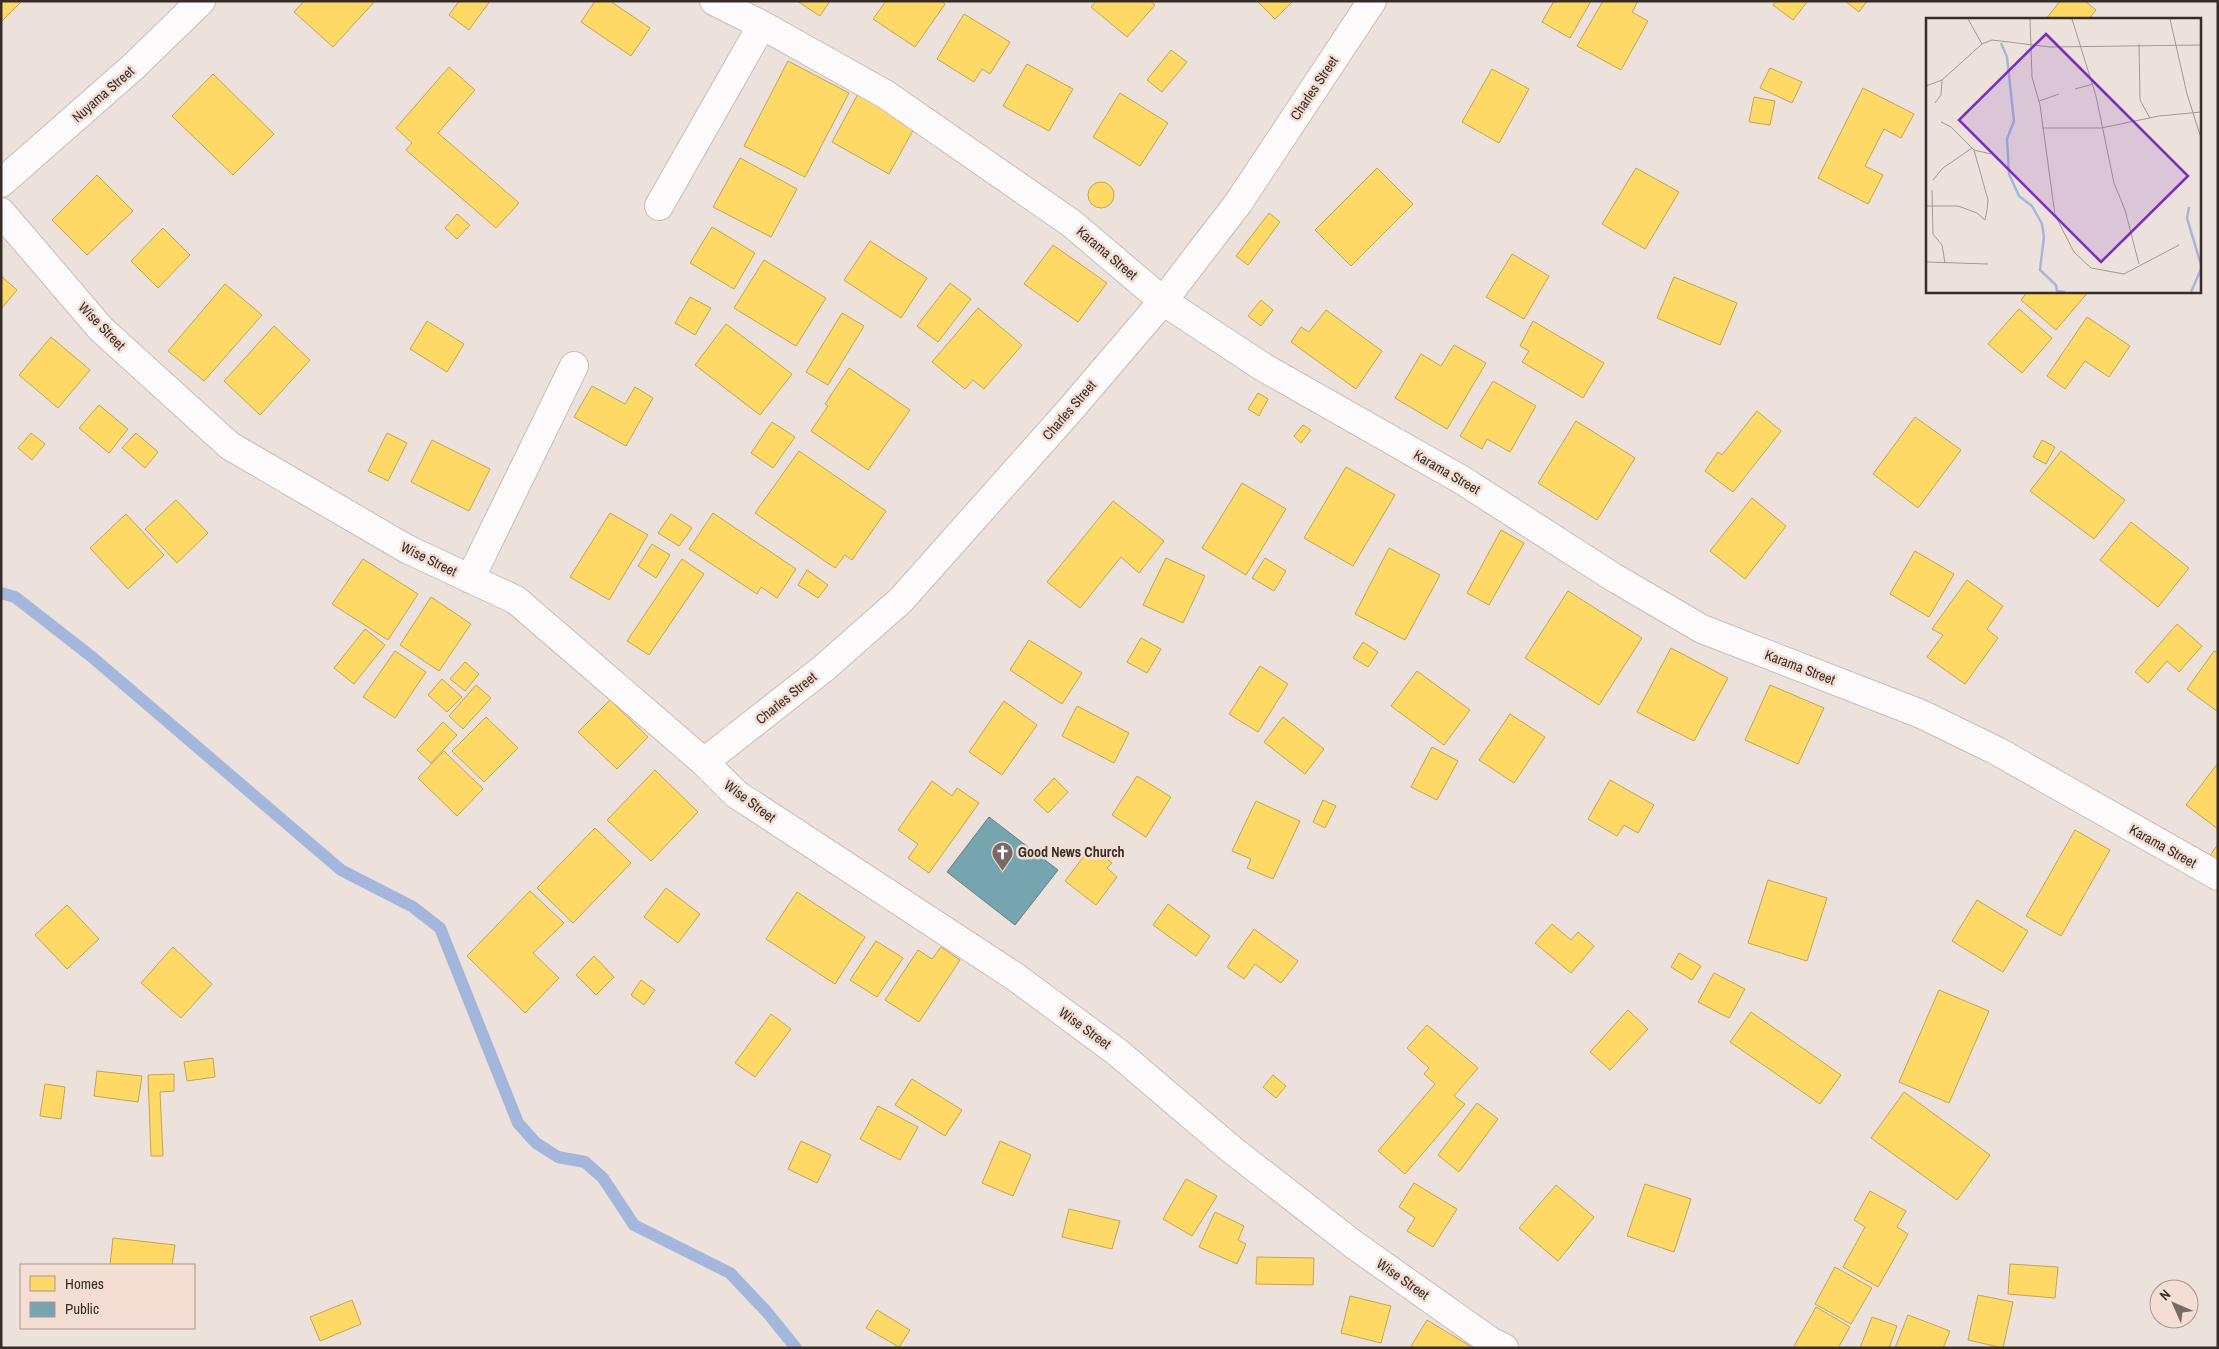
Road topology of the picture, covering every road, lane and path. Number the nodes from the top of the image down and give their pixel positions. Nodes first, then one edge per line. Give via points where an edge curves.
1 (201, 1) edge
2 (714, 1) edge
3 (1372, 1) edge
4 (762, 25) junction
5 (1, 183) edge
6 (659, 206) dead end
7 (1, 212) edge
8 (1163, 301) junction
9 (574, 366) dead end
10 (470, 579) junction
11 (704, 762) junction
12 (2218, 876) edge
13 (1504, 1348) edge

1 - 5 street, Nuyama Street via 133,67
2 - 4 street, Karama Street
3 - 8 street, Charles Street via 1239,202
4 - 6 street
4 - 8 street, Karama Street via 885,94 1071,223
7 - 10 street, Wise Street via 101,329 230,446 407,549
8 - 11 street, Charles Street via 900,600 824,668
8 - 12 street, Karama Street via 1263,367 1462,480 1613,577 1702,628 1921,714 1997,751
9 - 10 street
10 - 11 street, Wise Street via 516,600
11 - 13 street, Wise Street via 736,794 1030,987 1117,1052 1231,1149 1354,1244

